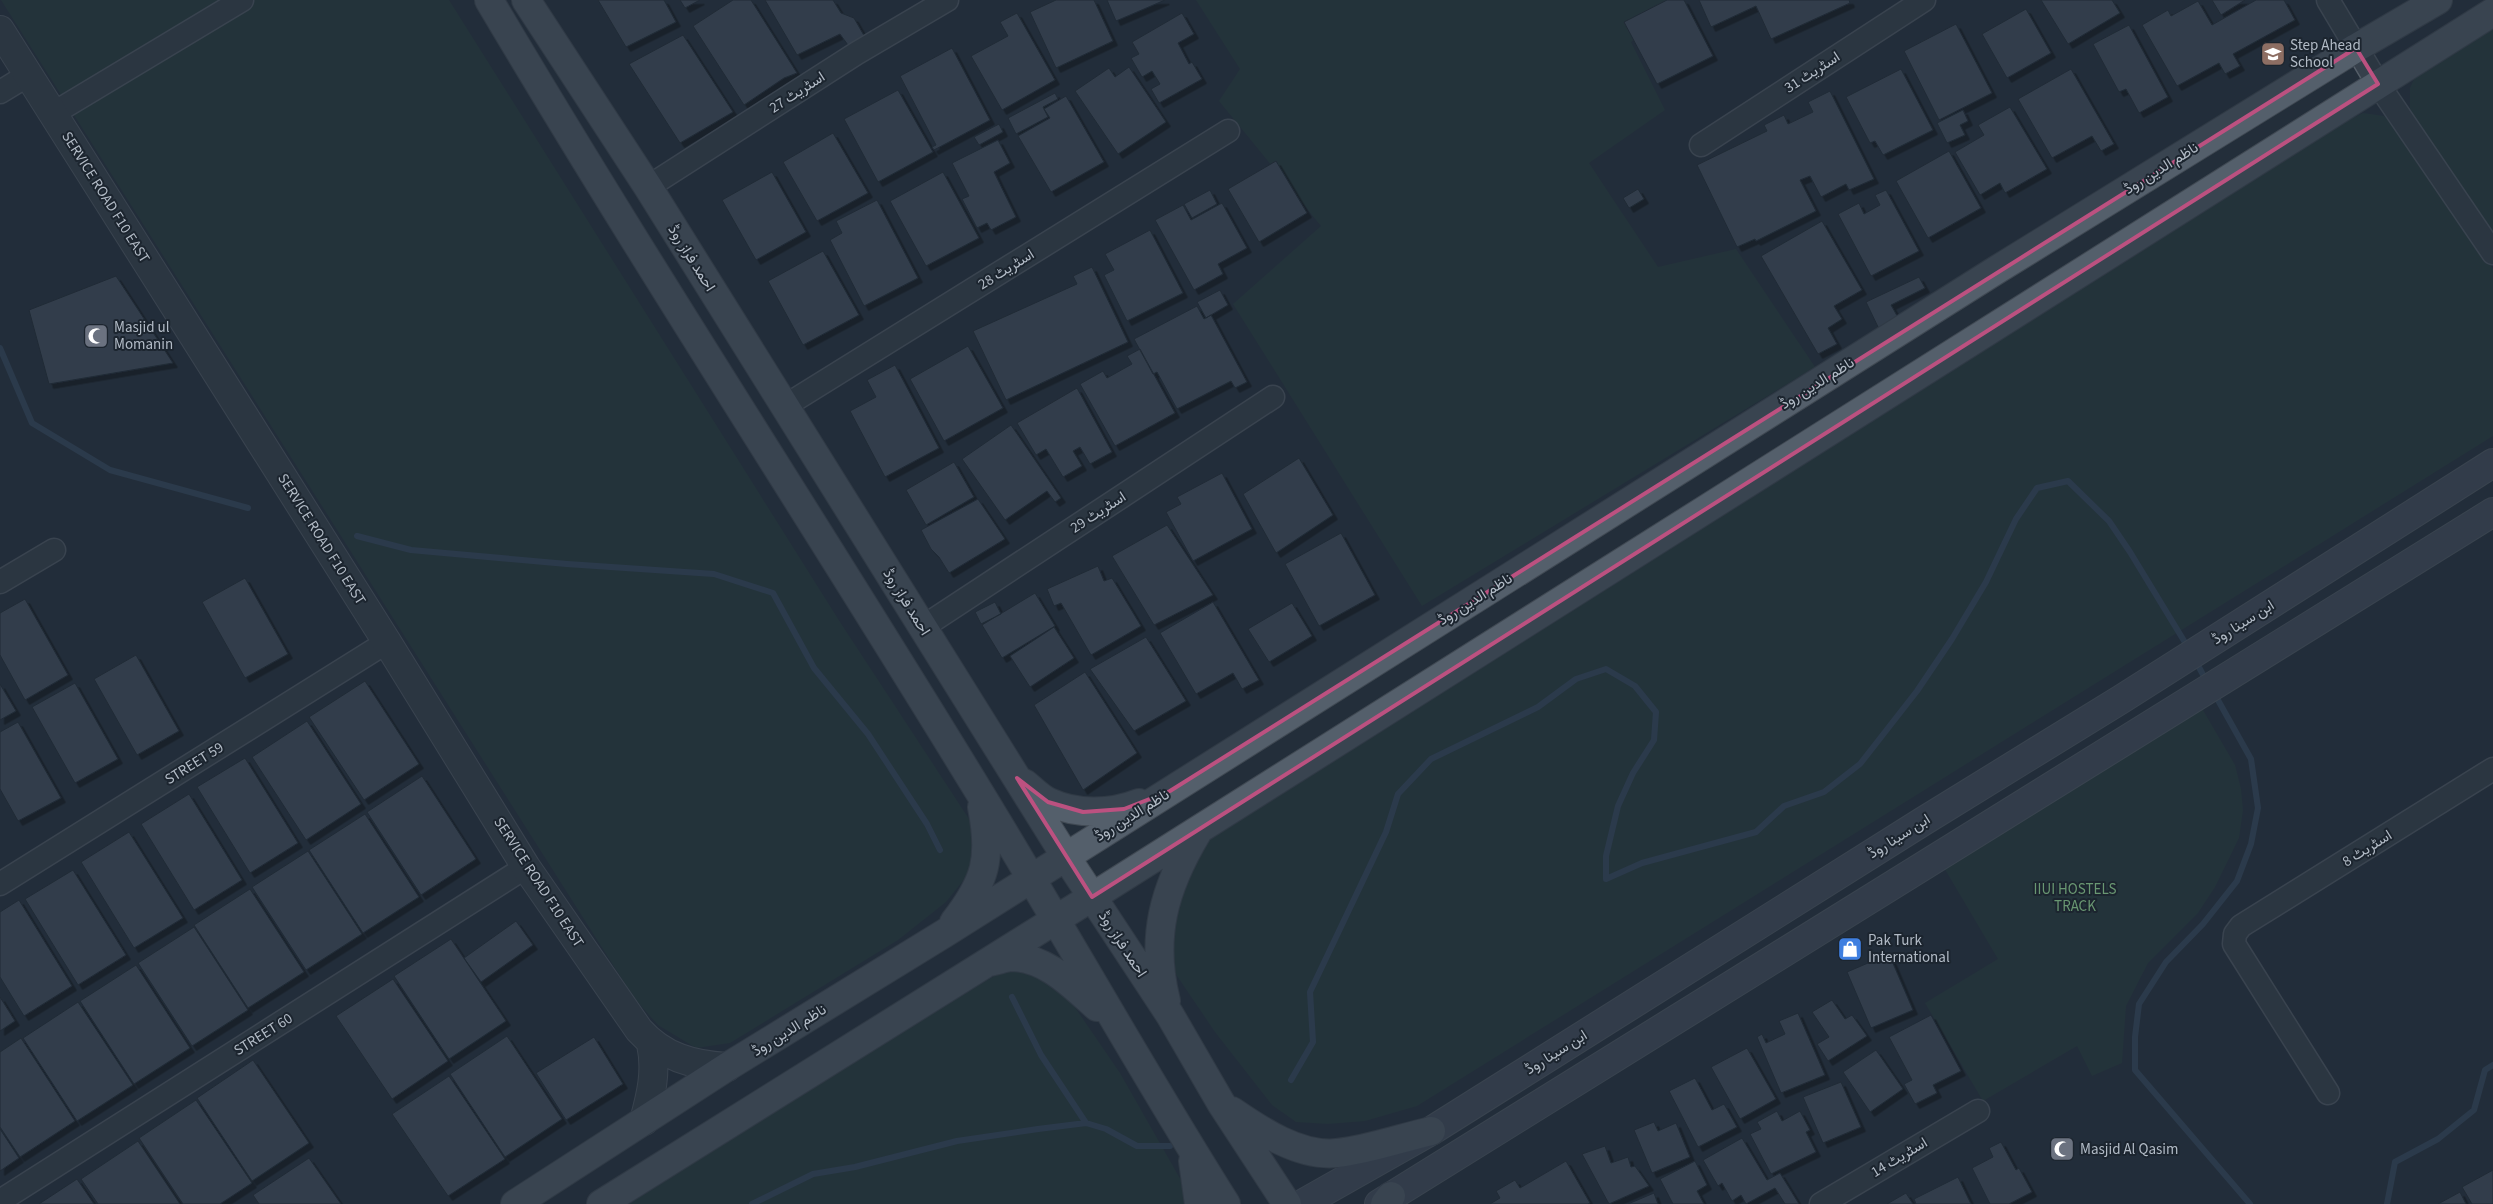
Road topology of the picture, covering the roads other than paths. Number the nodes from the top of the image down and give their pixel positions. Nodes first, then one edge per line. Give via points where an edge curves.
1 (242, 0) edge
2 (489, 0) edge
3 (526, 0) edge
4 (947, 0) edge
5 (1924, 0) edge
6 (2328, 0) edge
7 (2434, 2) edge
8 (2493, 12) edge
9 (0, 30) edge
10 (2356, 48) junction
11 (28, 75) junction
12 (2378, 84) junction
13 (0, 92) edge
14 (54, 113) junction
15 (1228, 131) dead end
16 (1701, 145) dead end
17 (648, 187) junction
18 (2493, 253) edge
19 (1273, 397) dead end
20 (785, 406) junction
21 (2493, 463) edge
22 (2493, 512) edge
23 (54, 550) dead end
24 (0, 582) edge
25 (923, 627) junction
26 (387, 642) junction
27 (2493, 769) edge
28 (1017, 778) junction
29 (1170, 791) junction
30 (979, 792) junction
31 (1922, 822) junction
32 (1199, 829) junction
33 (1940, 854) junction
34 (1066, 857) junction
35 (526, 867) junction
36 (1030, 879) junction
37 (0, 884) edge
38 (1092, 897) junction
39 (1054, 920) junction
40 (945, 933) junction
41 (983, 963) junction
42 (1170, 1014) junction
43 (1113, 1021) junction
44 (651, 1044) junction
45 (727, 1067) junction
46 (2328, 1094) dead end
47 (1221, 1103) junction
48 (1978, 1111) dead end
49 (644, 1121) junction
50 (1431, 1131) junction
51 (1188, 1144) junction
52 (0, 1201) edge
53 (1385, 1201) edge
54 (515, 1204) edge
55 (601, 1204) edge
56 (1199, 1204) edge
57 (1226, 1204) edge
58 (1286, 1204) edge
59 (1302, 1204) edge
60 (1820, 1204) edge

1 - 14 street
2 - 30 main road via 576,147
3 - 17 main road, احمد فراز روڈ
4 - 17 street, اسٹریٹ 27 via 857,53
5 - 16 street, اسٹریٹ 31
6 - 10 street
7 - 10 main road, ناظم الدین روڈ
8 - 12 main road
9 - 11 street, SERVICE ROAD F10 EAST
10 - 12 street
10 - 29 main road, ناظم الدین روڈ
11 - 13 street
11 - 14 street, SERVICE ROAD F10 EAST
12 - 18 street
12 - 32 main road
14 - 26 street, SERVICE ROAD F10 EAST
15 - 20 street, اسٹریٹ 28
17 - 20 main road, احمد فراز روڈ
19 - 25 street, اسٹریٹ 29
20 - 25 main road, احمد فراز روڈ
21 - 31 main road, ابن سینا روڈ
22 - 33 main road
23 - 24 street
25 - 28 main road, احمد فراز روڈ
26 - 35 street, SERVICE ROAD F10 EAST
26 - 37 street, STREET 59
27 - 46 street, اسٹریٹ 8 via 2241,926 2235,934 2234,944
28 - 29 main road via 1048,802 1083,812 1124,809
28 - 34 main road, احمد فراز روڈ
29 - 34 main road, ناظم الدین روڈ
30 - 36 main road
30 - 40 main road via 988,836 985,868 970,902
31 - 33 main road
31 - 50 main road, ابن سینا روڈ
32 - 38 main road
32 - 42 main road via 1178,863 1165,900 1159,938 1160,977
33 - 53 main road
34 - 36 main road, ناظم الدین روڈ
34 - 38 main road, احمد فراز روڈ
35 - 44 street, SERVICE ROAD F10 EAST
35 - 52 street, STREET 60
36 - 39 main road
36 - 40 main road, ناظم الدین روڈ
38 - 39 main road
38 - 42 main road, احمد فراز روڈ
39 - 41 main road
39 - 43 main road
40 - 45 main road, ناظم الدین روڈ
41 - 43 main road via 1012,957 1040,963 1061,976
41 - 55 main road
42 - 47 main road, احمد فراز روڈ
43 - 51 main road
44 - 45 street, SERVICE ROAD F10 EAST via 698,1065
44 - 49 street via 655,1062
45 - 49 main road, ناظم الدین روڈ
47 - 50 main road via 1262,1132 1308,1150 1336,1153
47 - 58 main road, احمد فراز روڈ
48 - 60 street, اسٹریٹ 14
49 - 54 main road, ناظم الدین روڈ
50 - 59 main road, ابن سینا روڈ
51 - 56 main road
51 - 57 main road

